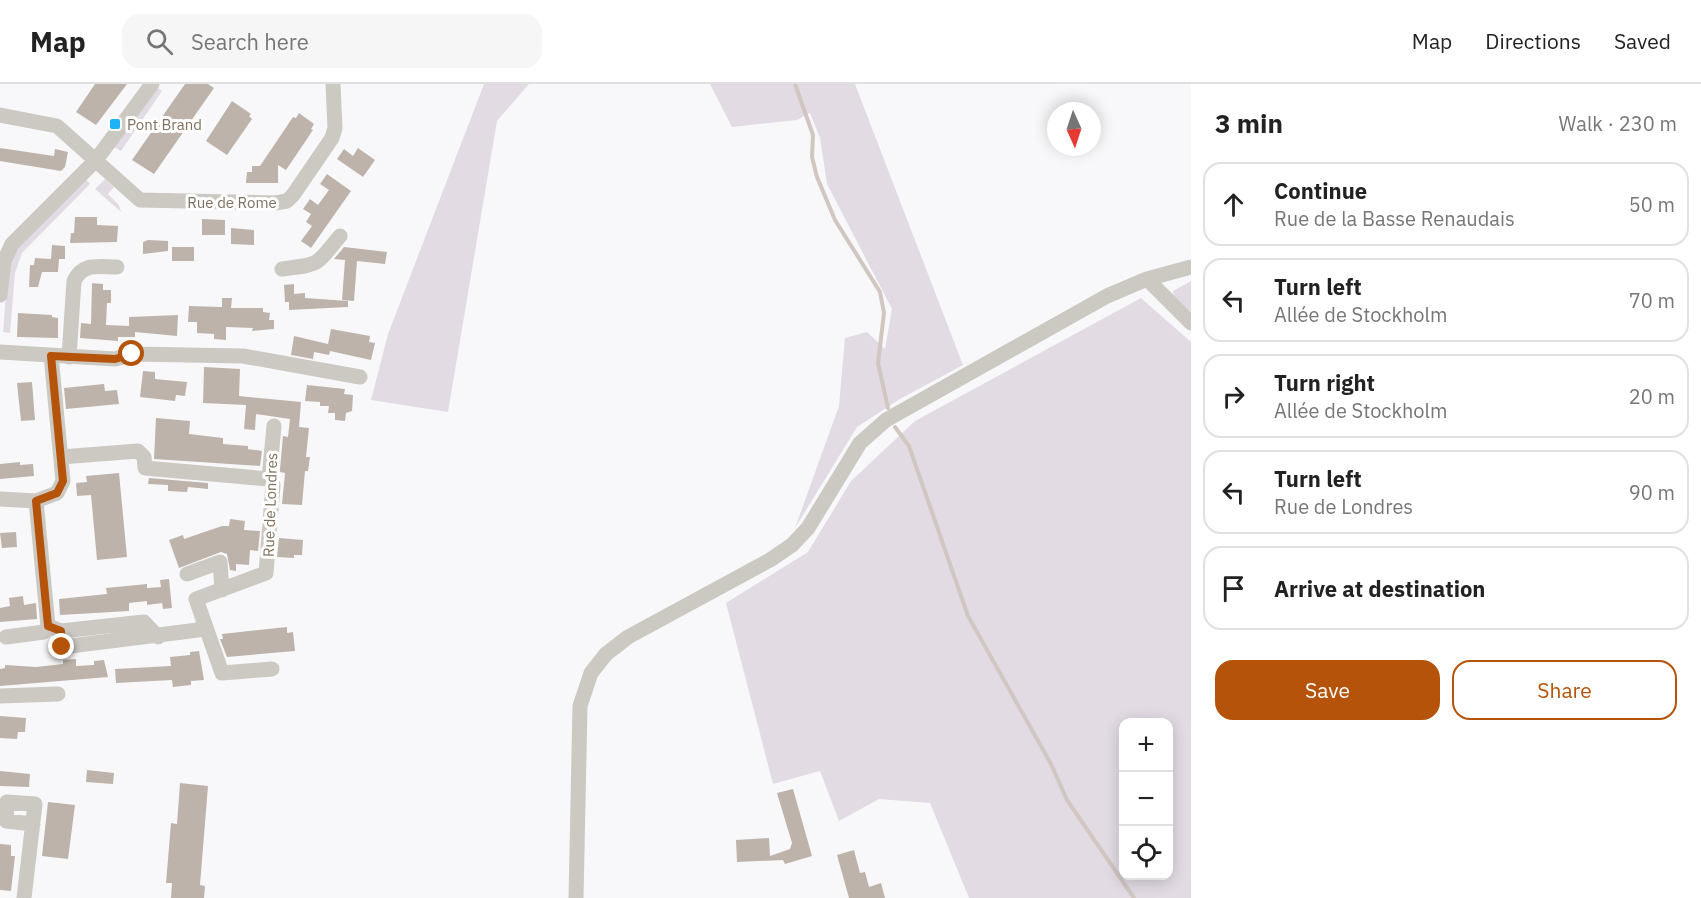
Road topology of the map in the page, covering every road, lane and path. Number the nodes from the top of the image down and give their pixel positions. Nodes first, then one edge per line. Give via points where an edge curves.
1 (152, 84) edge
2 (333, 84) edge
3 (0, 115) edge
4 (96, 160) junction
5 (340, 236) dead end
6 (5, 245) edge
7 (117, 267) dead end
8 (1191, 267) edge
9 (282, 269) dead end
10 (1148, 279) junction
11 (0, 295) edge
12 (1191, 323) edge
13 (0, 352) edge
14 (51, 356) junction
15 (69, 357) junction
16 (360, 377) dead end
17 (274, 426) dead end
18 (61, 457) junction
19 (269, 479) junction
20 (0, 499) edge
21 (36, 501) junction
22 (187, 574) dead end
23 (222, 590) junction
24 (205, 624) junction
25 (54, 629) junction
26 (6, 637) dead end
27 (272, 669) dead end
28 (58, 694) dead end
29 (0, 696) edge
30 (33, 824) dead end
31 (24, 898) edge
32 (576, 898) edge

1 - 4 street
2 - 4 street, Rue de Rome via 332,138 287,201 140,200
3 - 4 street via 57,126
4 - 6 street
5 - 9 street via 310,267
6 - 11 street
7 - 15 street via 87,266 79,271 74,281
8 - 10 street
10 - 12 street
10 - 32 street via 1107,296 886,420 860,443 808,528 792,545 628,637 606,654 591,673 580,706
13 - 14 street
14 - 15 street
14 - 18 street
15 - 16 street via 243,356
17 - 19 street, Rue de Londres
18 - 19 street via 138,451 144,457 145,468
18 - 21 street via 63,481 57,493
19 - 23 street, Rue de Londres via 273,485 266,573
20 - 21 street
21 - 25 street
22 - 23 street via 220,562
23 - 24 street, Rue de Londres via 196,599
24 - 25 street via 198,630 158,637 62,647
24 - 27 street, Rue de Londres via 222,673
25 - 26 street
28 - 29 street
30 - 31 street

